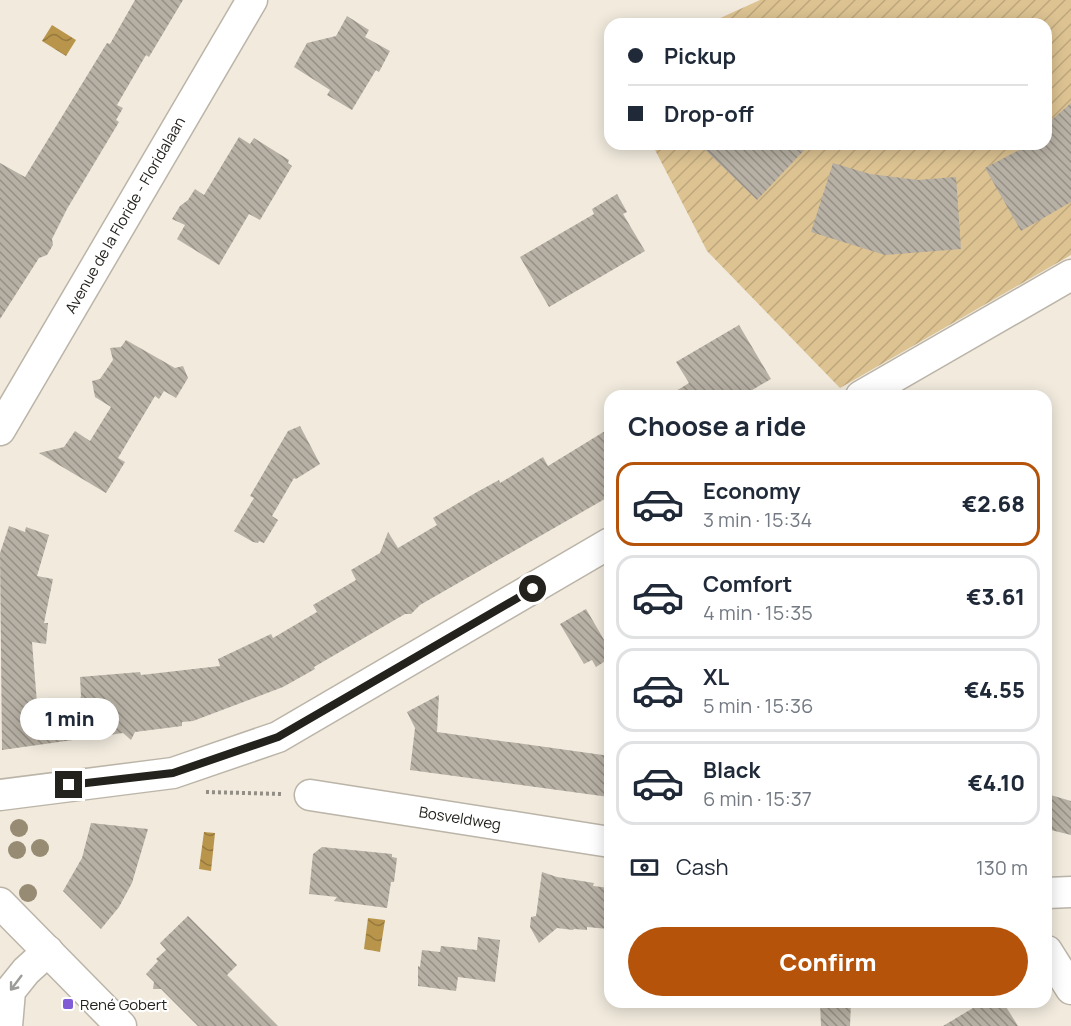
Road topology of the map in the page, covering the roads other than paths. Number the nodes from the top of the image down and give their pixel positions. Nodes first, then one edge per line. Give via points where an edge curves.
1 (252, 0) edge
2 (1071, 275) edge
3 (871, 390) edge
4 (0, 430) edge
5 (604, 547) edge
6 (0, 795) edge
7 (310, 795) road end
8 (604, 841) edge
9 (1071, 892) edge
10 (1052, 893) edge
11 (0, 903) edge
12 (48, 951) junction
13 (1052, 959) edge
14 (1071, 989) edge
15 (7, 1026) edge
16 (121, 1026) edge

1 - 4 street, Avenue de la Floride - Floridalaan
2 - 3 street
5 - 6 street via 278,737 173,773
7 - 8 street, Bosveldweg
9 - 10 street
11 - 12 street
12 -> 15 street via 10,991
12 - 16 street
13 - 14 street

